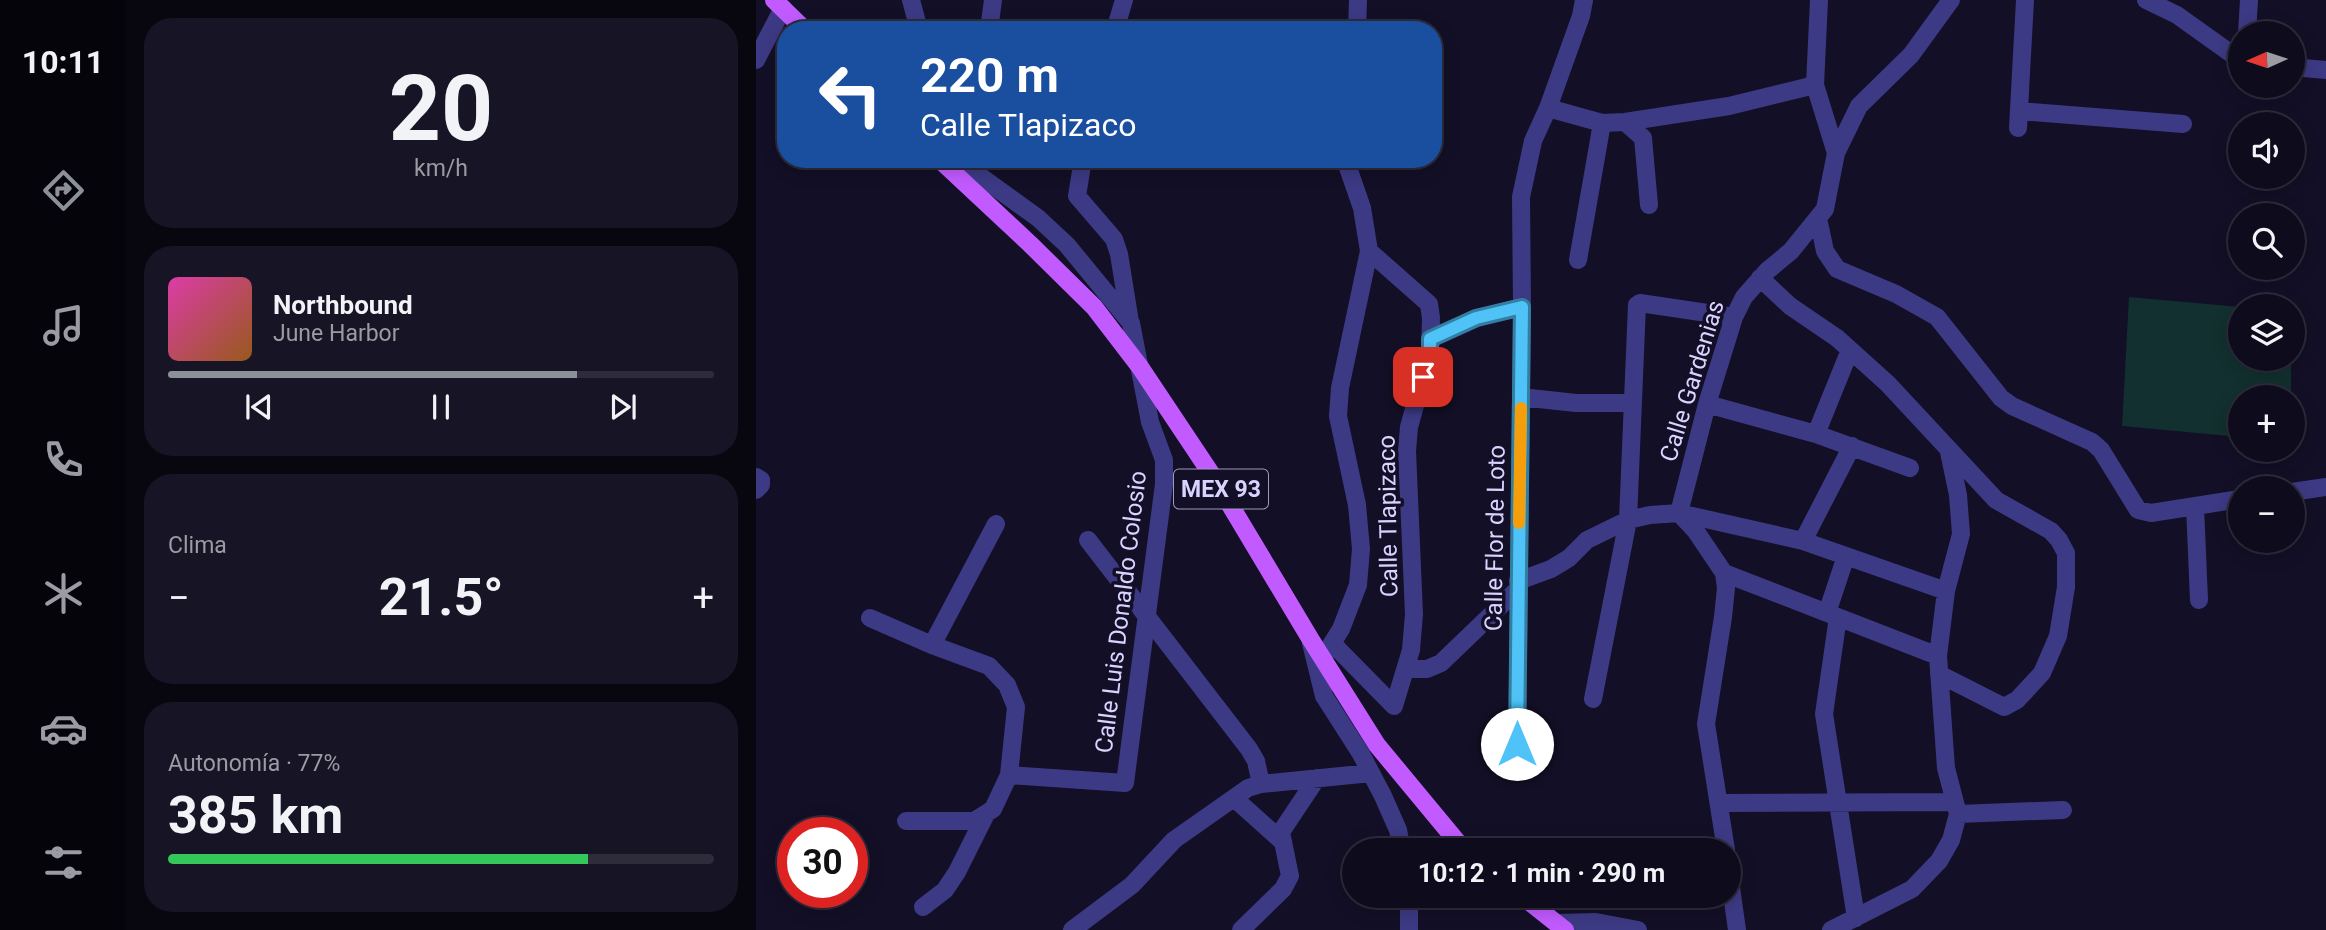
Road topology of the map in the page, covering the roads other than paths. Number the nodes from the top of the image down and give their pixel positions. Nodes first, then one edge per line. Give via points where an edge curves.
1 (911, 0) edge
2 (993, 0) edge
3 (1124, 0) edge
4 (1358, 0) edge
5 (1584, 0) edge
6 (1819, 0) edge
7 (1951, 0) edge
8 (2025, 0) edge
9 (2146, 0) edge
10 (2249, 0) edge
11 (778, 4) edge
12 (796, 21) edge
13 (917, 21) edge
14 (990, 21) edge
15 (1118, 21) edge
16 (1357, 21) edge
17 (2248, 21) edge
18 (2228, 51) edge
19 (756, 60) edge
20 (2305, 69) edge
21 (2326, 70) edge
22 (1815, 85) junction
23 (1548, 108) junction
24 (1625, 122) junction
25 (1602, 123) junction
26 (2183, 124) dead end
27 (1836, 153) junction
28 (949, 168) edge
29 (974, 168) edge
30 (1081, 168) edge
31 (1348, 168) edge
32 (1649, 205) dead end
33 (1818, 218) junction
34 (1369, 251) junction
35 (1578, 260) dead end
36 (1760, 278) junction
37 (1522, 307) junction
38 (1734, 317) junction
39 (1130, 323) junction
40 (1430, 339) junction
41 (1850, 350) junction
42 (1140, 367) junction
43 (1521, 397) junction
44 (1633, 403) junction
45 (1707, 404) junction
46 (1816, 434) junction
47 (1852, 446) junction
48 (1949, 452) junction
49 (1910, 468) dead end
50 (756, 477) edge
51 (2326, 486) edge
52 (756, 490) edge
53 (2305, 490) edge
54 (2228, 501) edge
55 (2195, 506) junction
56 (1679, 513) junction
57 (1628, 520) junction
58 (996, 524) dead end
59 (1088, 540) dead end
60 (1803, 541) junction
61 (1846, 556) junction
62 (1724, 573) junction
63 (1518, 585) junction
64 (1946, 591) junction
65 (2199, 600) dead end
66 (1147, 615) junction
67 (1832, 615) junction
68 (870, 618) dead end
69 (1311, 640) junction
70 (932, 645) junction
71 (1327, 651) junction
72 (1938, 656) junction
73 (1407, 668) junction
74 (1939, 674) junction
75 (1593, 699) dead end
76 (1377, 745) junction
77 (1361, 754) junction
78 (1517, 770) dead end
79 (1371, 773) junction
80 (1009, 775) junction
81 (1317, 778) junction
82 (1261, 784) junction
83 (1234, 798) junction
84 (1719, 803) junction
85 (1838, 803) junction
86 (1956, 808) junction
87 (2063, 810) dead end
88 (985, 816) junction
89 (906, 821) dead end
90 (1400, 838) edge
91 (1454, 838) edge
92 (1724, 838) edge
93 (1283, 842) junction
94 (923, 906) dead end
95 (1409, 908) edge
96 (1537, 908) edge
97 (1734, 908) edge
98 (1856, 918) junction
99 (1561, 927) edge
100 (1072, 930) edge
101 (1241, 930) edge
102 (1409, 930) edge
103 (1638, 930) edge
104 (1737, 930) edge
105 (1831, 930) edge

1 - 13 street
2 - 14 street
3 - 15 street
4 - 16 street
5 - 23 street, Calle Flor de Loto
6 - 22 street
7 - 27 street, Calle Gardenias via 1911,55 1859,106
8 - 26 street via 2019,119
9 - 18 street via 2177,15
10 - 17 street
11 - 12 main road
11 - 19 street
20 - 21 street
22 - 24 street via 1729,106
22 - 27 street
23 - 25 street
23 - 37 street, Calle Flor de Loto via 1533,141 1521,197
24 - 25 street
24 - 32 street via 1643,138
25 - 35 street
27 - 33 street, Calle Gardenias via 1825,209
28 - 42 main road, MEX 93 via 1094,307
29 - 39 street via 1067,245
30 - 39 street, Calle Luis Donaldo Colosio via 1077,196 1114,239
31 - 34 street via 1362,208
33 - 36 street, Calle Gardenias via 1791,251
33 - 55 street via 1825,251 1837,269 1937,317 2012,407 2101,450 2137,510 2151,513
34 - 40 street, Calle Tlapizaco via 1429,304
34 - 71 street via 1338,416 1357,505 1358,585
36 - 38 street, Calle Gardenias
36 - 41 street
37 - 40 street via 1476,318
37 - 43 street, Calle Flor de Loto
38 - 44 street via 1637,305
38 - 45 street, Calle Gardenias
39 - 42 street, Calle Luis Donaldo Colosio
40 - 73 street, Calle Tlapizaco via 1407,451 1414,614
41 - 46 street
41 - 48 street via 1888,384
42 - 66 street, Calle Luis Donaldo Colosio via 1150,422 1164,460
42 - 69 main road, MEX 93 via 1214,478
43 - 44 street
43 - 63 street, Calle Flor de Loto
44 - 57 street
45 - 46 street
45 - 56 street, Calle Gardenias
46 - 47 street
47 - 49 street
47 - 60 street
48 - 64 street via 1961,534
48 - 74 street via 1996,500 2051,530 2066,553 2066,587 2058,636 2042,673 2017,700 2004,707
50 - 52 street via 761,485
51 - 53 street
54 - 55 street
55 - 65 street
56 - 57 street
56 - 60 street
56 - 62 street
57 - 63 street via 1587,540 1569,558
57 - 75 street
58 - 70 street
59 - 66 street
60 - 61 street
61 - 64 street
61 - 67 street
62 - 67 street
62 - 84 street via 1723,617 1706,724
63 - 73 street via 1441,663 1427,669
63 - 78 street, Calle Flor de Loto
64 - 72 street
66 - 80 street, Calle Luis Donaldo Colosio via 1125,783
66 - 82 street via 1249,749
67 - 72 street
67 - 85 street via 1824,713
68 - 70 street
69 - 71 main road, MEX 93
69 - 77 street via 1324,696
70 - 80 street via 989,666 1007,685 1016,707
71 - 73 street, Calle Tlapizaco via 1394,706
71 - 76 main road, MEX 93
72 - 74 street
74 - 86 street via 1946,768
76 - 77 street
76 - 91 main road, MEX 93
77 - 79 street
79 - 81 street
79 - 90 street
80 - 88 street
81 - 82 street
81 - 93 street via 1284,824
82 - 83 street
83 - 93 street
83 - 100 street via 1174,840 1132,886
84 - 85 street
84 - 92 street
85 - 86 street
85 - 98 street
86 - 87 street
86 - 98 street via 1951,840 1939,861 1912,889
88 - 89 street via 974,821
88 - 94 street via 945,890
93 - 101 street via 1290,876
95 - 102 street
96 - 99 main road
97 - 104 street
98 - 105 street
99 - 103 street via 1596,922

